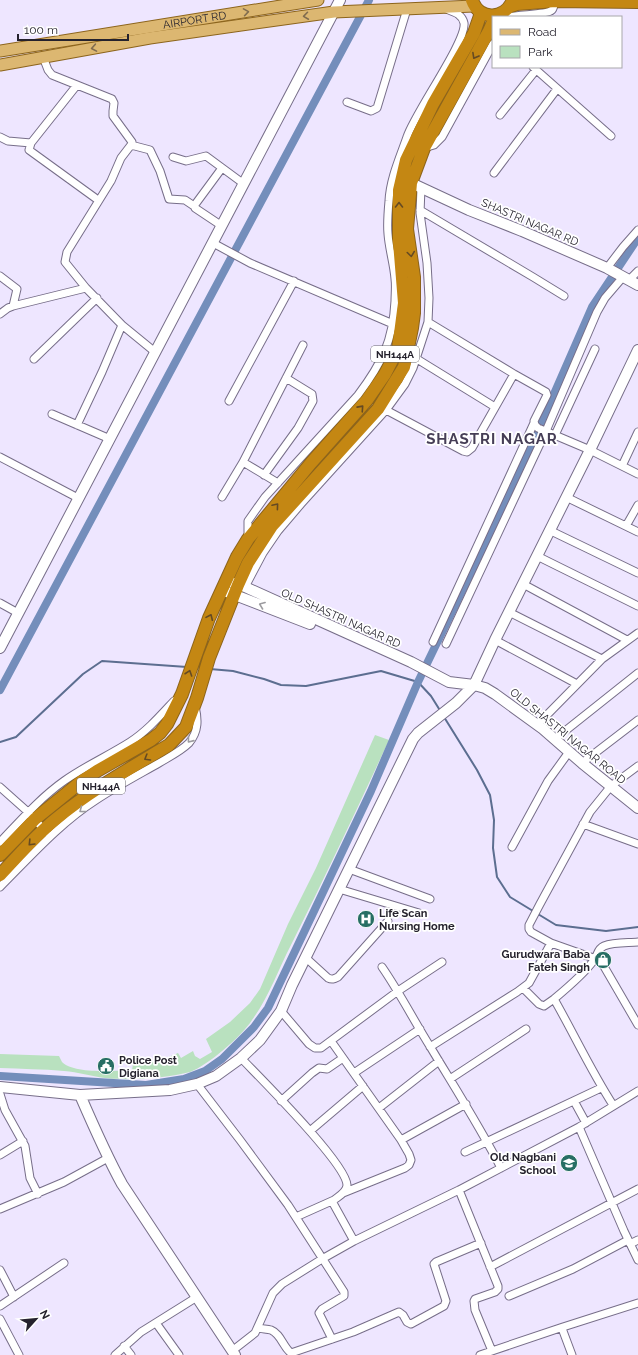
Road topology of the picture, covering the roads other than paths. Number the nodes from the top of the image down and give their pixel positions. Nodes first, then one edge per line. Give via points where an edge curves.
1 (318, 0) edge
2 (340, 0) edge
3 (556, 1) edge
4 (638, 2) edge
5 (475, 6) edge
6 (442, 7) junction
7 (407, 9) junction
8 (334, 12) junction
9 (503, 13) edge
10 (492, 27) edge
11 (492, 46) edge
12 (0, 51) edge
13 (43, 57) junction
14 (0, 65) edge
15 (534, 69) edge
16 (77, 85) junction
17 (557, 89) junction
18 (347, 102) dead end
19 (500, 115) dead end
20 (610, 136) dead end
21 (0, 137) edge
22 (31, 143) junction
23 (131, 146) junction
24 (424, 148) junction
25 (173, 157) dead end
26 (222, 168) junction
27 (494, 173) dead end
28 (244, 184) junction
29 (416, 186) junction
30 (98, 200) junction
31 (194, 206) junction
32 (420, 210) junction
33 (222, 226) junction
34 (638, 230) edge
35 (213, 243) junction
36 (638, 271) edge
37 (618, 274) junction
38 (0, 276) edge
39 (294, 281) junction
40 (638, 286) edge
41 (86, 288) junction
42 (564, 296) dead end
43 (97, 298) junction
44 (13, 306) junction
45 (0, 314) edge
46 (428, 322) junction
47 (393, 324) junction
48 (122, 325) junction
49 (303, 345) dead end
50 (595, 349) dead end
51 (638, 350) edge
52 (155, 352) junction
53 (34, 359) dead end
54 (417, 359) junction
55 (514, 374) junction
56 (286, 378) junction
57 (229, 401) dead end
58 (495, 407) junction
59 (386, 410) junction
60 (52, 414) dead end
61 (77, 425) junction
62 (540, 428) junction
63 (638, 432) edge
64 (555, 435) junction
65 (110, 439) junction
66 (590, 450) junction
67 (0, 457) edge
68 (243, 462) junction
69 (622, 466) junction
70 (638, 474) edge
71 (264, 475) junction
72 (278, 483) junction
73 (222, 497) dead end
74 (566, 497) junction
75 (78, 498) junction
76 (638, 505) edge
77 (626, 526) junction
78 (549, 530) junction
79 (638, 532) edge
80 (248, 539) junction
81 (537, 556) junction
82 (638, 573) edge
83 (522, 584) junction
84 (233, 587) junction
85 (0, 603) edge
86 (638, 606) edge
87 (18, 612) junction
88 (508, 612) junction
89 (638, 633) edge
90 (495, 640) junction
91 (627, 640) junction
92 (433, 642) dead end
93 (446, 644) dead end
94 (0, 648) edge
95 (602, 659) junction
96 (638, 673) edge
97 (435, 677) joint
98 (577, 684) junction
99 (474, 685) junction
100 (638, 720) edge
101 (537, 725) junction
102 (555, 739) junction
103 (569, 752) junction
104 (582, 763) junction
105 (638, 766) edge
106 (611, 786) junction
107 (0, 787) edge
108 (638, 808) edge
109 (32, 816) junction
110 (583, 824) junction
111 (47, 833) junction
112 (0, 842) edge
113 (638, 844) edge
114 (512, 847) dead end
115 (0, 855) edge
116 (349, 869) junction
117 (0, 875) edge
118 (0, 887) edge
119 (339, 889) junction
120 (430, 899) dead end
121 (419, 913) dead end
122 (388, 921) dead end
123 (638, 942) edge
124 (551, 943) junction
125 (306, 957) junction
126 (595, 959) junction
127 (442, 962) dead end
128 (382, 967) dead end
129 (523, 988) junction
130 (398, 992) junction
131 (554, 999) junction
132 (281, 1011) junction
133 (638, 1025) edge
134 (420, 1029) junction
135 (526, 1029) dead end
136 (331, 1041) junction
137 (430, 1047) junction
138 (241, 1058) junction
139 (343, 1058) junction
140 (439, 1061) junction
141 (354, 1073) junction
142 (450, 1079) junction
143 (197, 1084) junction
144 (363, 1086) junction
145 (0, 1087) edge
146 (601, 1088) junction
147 (638, 1091) edge
148 (0, 1094) edge
149 (80, 1095) junction
150 (281, 1101) junction
151 (574, 1101) junction
152 (466, 1104) junction
153 (613, 1106) junction
154 (379, 1108) junction
155 (583, 1125) junction
156 (310, 1131) junction
157 (401, 1140) junction
158 (23, 1141) junction
159 (488, 1142) junction
160 (464, 1152) dead end
161 (0, 1155) edge
162 (108, 1158) junction
163 (501, 1168) junction
164 (638, 1189) edge
165 (459, 1190) junction
166 (343, 1193) junction
167 (38, 1194) junction
168 (334, 1200) junction
169 (612, 1203) junction
170 (0, 1209) edge
171 (296, 1217) junction
172 (638, 1240) edge
173 (354, 1241) junction
174 (629, 1242) junction
175 (481, 1243) junction
176 (322, 1259) junction
177 (638, 1260) edge
178 (64, 1263) dead end
179 (490, 1267) junction
180 (0, 1270) edge
181 (14, 1296) junction
182 (509, 1296) dead end
183 (197, 1297) junction
184 (638, 1303) edge
185 (0, 1306) edge
186 (0, 1319) edge
187 (156, 1323) junction
188 (563, 1327) junction
189 (258, 1328) junction
190 (332, 1339) junction
191 (124, 1346) junction
192 (492, 1351) junction
193 (233, 1353) edge
194 (19, 1355) edge
195 (115, 1355) edge
196 (131, 1355) edge
197 (179, 1355) edge
198 (480, 1355) edge
199 (572, 1355) edge

12 -> 1 main road, AIRPORT RD
2 - 8 street
3 - 4 highway
3 - 9 highway via 517,4
5 - 6 main road
5 - 9 highway via 486,15
80 -> 5 highway, NH144A via 367,400 398,349 404,303 399,242 399,190 406,160 433,104 474,33
6 - 7 main road
6 - 47 street via 457,13 463,21 464,29 407,134 392,183 388,234 396,280
7 - 8 main road
7 - 18 street via 377,108 371,111
8 -> 13 main road via 150,38
8 - 28 street
10 -> 24 highway, NH144A
11 - 24 street via 442,137 434,145
13 - 14 main road
13 - 16 street via 52,75
15 - 17 street
15 - 19 street
16 - 22 street
16 - 23 street via 112,99 113,116 132,140
17 - 20 street
17 - 27 street
21 - 22 street via 8,141
22 - 30 street via 30,152
23 - 30 street via 121,158
23 - 31 street via 150,150 169,199 184,200
24 - 29 highway, NH144A
25 - 26 street via 186,161 206,156
26 - 28 street
26 - 31 street
28 - 33 street
29 - 32 street
29 - 37 street, SHASTRI NAGAR RD
29 -> 84 highway, NH144A via 408,229 414,277 414,313 404,367 378,409 272,526
30 - 41 street via 65,259 66,264
31 - 33 street
32 - 42 street
32 - 46 street via 427,264
33 - 35 street
34 - 37 street via 623,246
35 - 39 street
35 - 52 street
36 - 37 street
37 - 40 street, SHASTRI NAGAR RD
37 - 62 street
38 - 44 street via 17,289
39 - 47 street
39 - 57 street
41 - 43 street
41 - 44 street
43 - 48 street
43 - 53 street
44 - 45 street
46 - 54 street
46 - 55 street
47 - 72 street via 388,345 358,395
48 - 52 street
48 - 61 street
49 - 56 street
50 - 64 street
51 - 66 street
52 - 65 street
54 - 58 street
54 - 59 street via 405,384
55 - 58 street
55 - 62 street via 547,394
56 - 68 street
56 - 71 street via 312,394 313,401 298,428
58 - 59 street via 472,448 467,452
59 - 84 street via 300,504
60 - 61 street
61 - 65 street
62 - 64 street
62 - 92 street
62 - 93 street
63 - 69 street
64 - 66 street
65 - 75 street
66 - 69 street
66 - 74 street
67 - 75 street
68 - 71 street
68 - 73 street
69 - 70 street
71 - 72 street
72 - 80 street via 248,522
74 - 77 street
74 - 78 street
75 - 87 street
76 - 77 street
77 - 79 street
78 - 81 street
78 - 82 street
80 - 84 highway, NH144A via 237,557
81 - 83 street
81 - 86 street
83 - 88 street
83 - 91 street
84 - 97 street, OLD SHASTRI NAGAR RD via 295,618
109 -> 84 highway, NH144A via 97,771 160,733 182,694 209,618
84 -> 111 highway, NH144A via 186,726 170,745 103,785 56,818
85 - 87 street
87 - 94 street
88 - 90 street
88 - 95 street
89 - 91 street
90 - 98 street
90 - 99 street
91 - 95 street
95 - 98 street
96 - 102 street
97 - 99 street, OLD SHASTRI NAGAR ROAD
98 - 101 street
99 - 101 street, OLD SHASTRI NAGAR ROAD via 495,694
99 - 116 street via 456,703 431,721 409,745
100 - 104 street
101 - 102 street, OLD SHASTRI NAGAR ROAD
102 - 103 street, OLD SHASTRI NAGAR ROAD
103 - 104 street, OLD SHASTRI NAGAR ROAD
103 - 114 street via 548,781
104 - 106 street, OLD SHASTRI NAGAR ROAD
105 - 106 street
106 - 108 street, OLD SHASTRI NAGAR ROAD
106 - 110 street
107 - 109 street
109 - 111 street
109 - 112 street
109 - 115 highway, NH144A
110 - 113 street
110 - 124 street via 530,922 529,929
111 -> 117 highway, NH144A
111 - 118 street
116 - 119 street
116 - 120 street
119 - 121 street
119 - 125 street
122 - 125 street via 334,980 328,978
123 - 126 street via 605,946 598,951
124 - 126 street
124 - 129 street
125 - 132 street
126 - 131 street
126 - 133 street via 605,967
127 - 130 street
128 - 130 street
129 - 131 street via 544,1006
129 - 137 street
130 - 134 street
130 - 136 street
131 - 146 street
132 - 136 street via 315,1048 321,1048
132 - 138 street via 260,1040
134 - 137 street
134 - 141 street
135 - 142 street
136 - 139 street
137 - 140 street
138 - 143 street via 216,1076
138 - 150 street
139 - 141 street
139 - 150 street via 327,1069 319,1068 312,1072
140 - 142 street
140 - 154 street
141 - 144 street
142 - 152 street
143 - 149 street via 170,1090
143 - 171 street
144 - 154 street
144 - 156 street
145 - 149 street
146 - 151 street
146 - 153 street
147 - 153 street
148 - 158 street via 5,1110
149 - 162 street
150 - 156 street
151 - 155 street
151 - 159 street
152 - 157 street
152 - 159 street
153 - 155 street
154 - 157 street
155 - 163 street
155 - 169 street
156 - 166 street via 342,1170 347,1184 347,1189
157 - 166 street via 411,1160 409,1165
158 - 161 street
158 - 167 street via 30,1178
159 - 160 street
159 - 163 street
162 - 167 street
162 - 183 street via 122,1184
163 - 165 street
164 - 169 street
165 - 173 street
165 - 175 street
166 - 168 street
167 - 170 street
168 - 171 street
168 - 173 street via 336,1210
169 - 174 street
169 - 179 street
171 - 176 street
172 - 174 street
173 - 176 street
174 - 177 street
174 - 182 street
175 - 179 street
175 - 190 street via 434,1264 446,1301 444,1306 411,1324 399,1312
176 - 189 street via 276,1288
176 - 190 street via 345,1294 319,1313
178 - 181 street
179 - 192 street via 498,1289 475,1300 474,1304
180 - 181 street
181 - 185 street
183 - 187 street
183 - 193 street
184 - 188 street
186 - 194 street
187 - 191 street
187 - 197 street
188 - 192 street
188 - 199 street
189 - 190 street via 276,1333 291,1353
189 - 193 street
191 - 195 street
191 - 196 street
192 - 198 street

